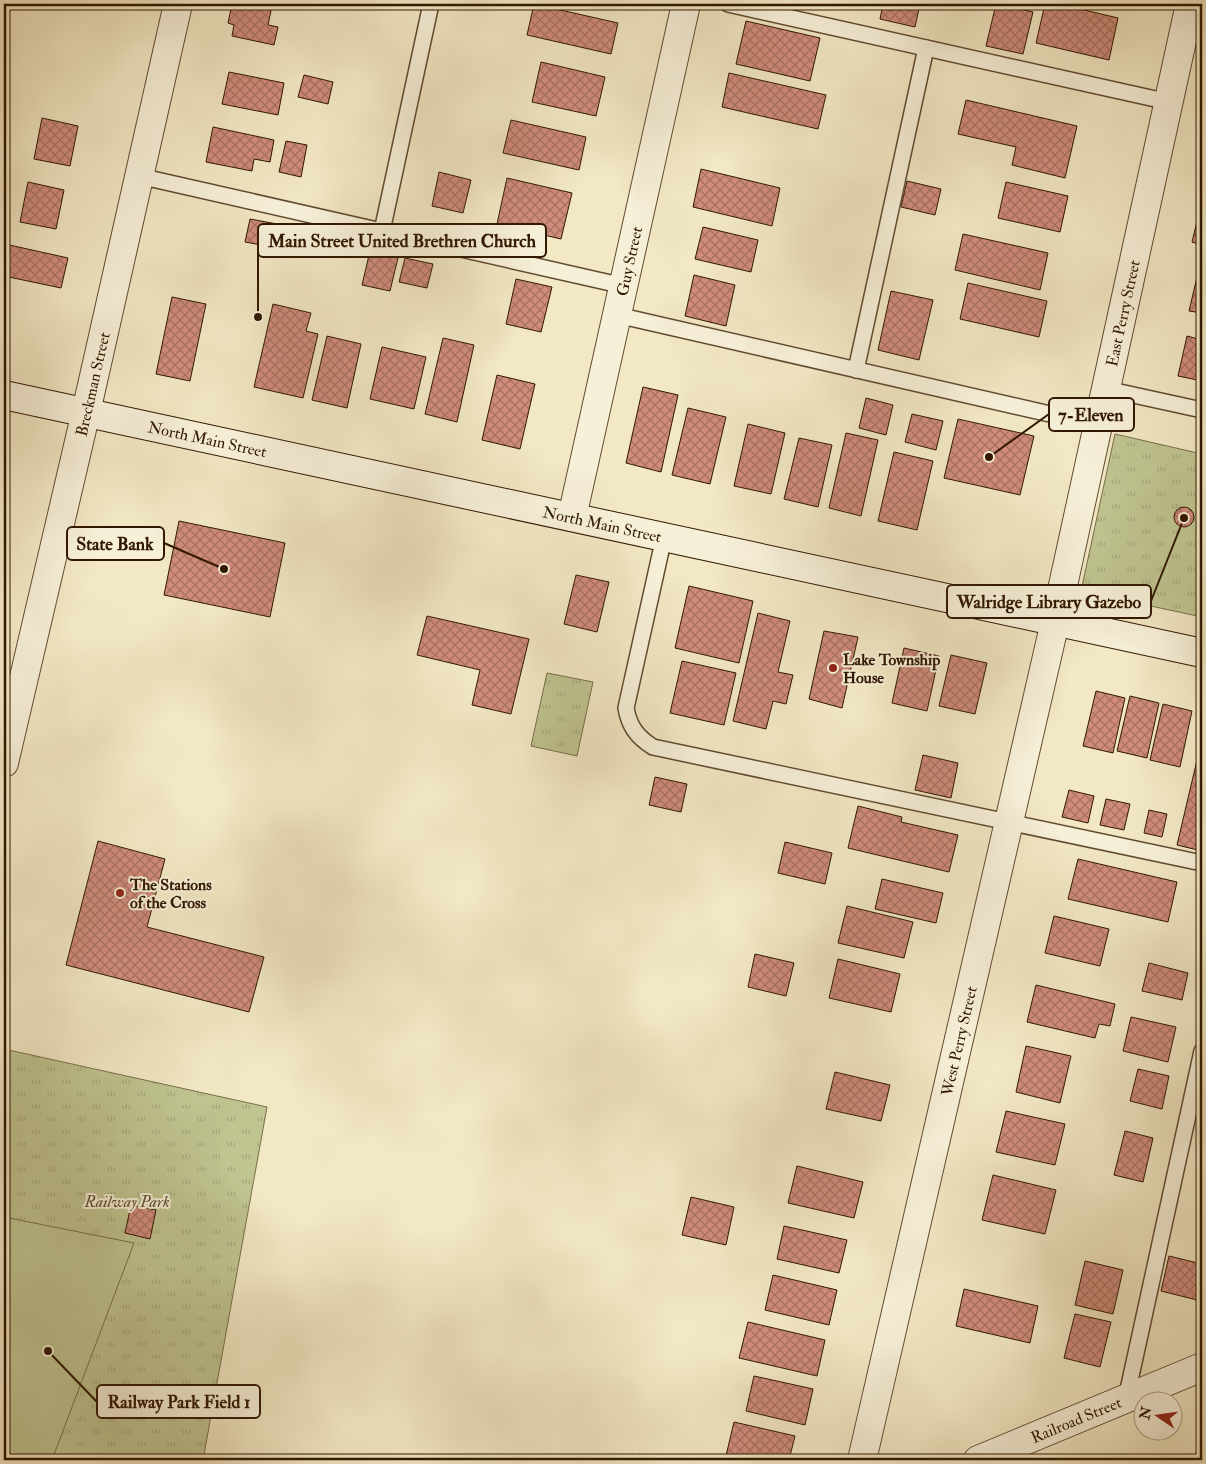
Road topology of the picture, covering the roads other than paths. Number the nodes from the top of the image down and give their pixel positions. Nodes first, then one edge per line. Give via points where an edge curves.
1 (178, 4) edge
2 (431, 4) edge
3 (686, 4) edge
4 (728, 4) edge
5 (1190, 4) edge
6 (926, 48) junction
7 (1168, 102) junction
8 (139, 176) junction
9 (382, 231) junction
10 (624, 286) junction
11 (617, 315) junction
12 (856, 370) junction
13 (1106, 389) junction
14 (4, 395) edge
15 (1202, 410) edge
16 (86, 412) junction
17 (1098, 425) junction
18 (572, 517) junction
19 (664, 537) junction
20 (1055, 622) junction
21 (1202, 653) edge
22 (4, 763) edge
23 (1009, 821) junction
24 (1202, 863) edge
25 (1202, 1051) edge
26 (1202, 1367) edge
27 (1126, 1398) junction
28 (862, 1460) edge
29 (978, 1460) edge

1 - 8 street, Breckman Street
2 - 9 lane
3 - 10 street, Guy Street
4 - 6 lane
5 - 7 street, East Perry Street
6 - 7 lane
6 - 12 lane
7 - 13 street, East Perry Street
8 - 9 lane
8 - 16 street, Breckman Street
9 - 10 lane
10 - 11 street, Guy Street
11 - 12 lane
11 - 18 street, Guy Street
12 - 17 lane
13 - 15 lane
13 - 17 street, East Perry Street
14 - 16 street, North Main Street
16 - 18 street, North Main Street
16 - 22 street, Breckman Street
17 - 20 street, East Perry Street
18 - 19 street, North Main Street
19 - 20 street, North Main Street
19 - 23 lane via 626,708 629,722 640,739 653,747
20 - 21 street, North Main Street
20 - 23 street, West Perry Street
23 - 24 lane
23 - 28 street, West Perry Street
25 - 27 lane
26 - 27 street, Railroad Street
27 - 29 street, Railroad Street

